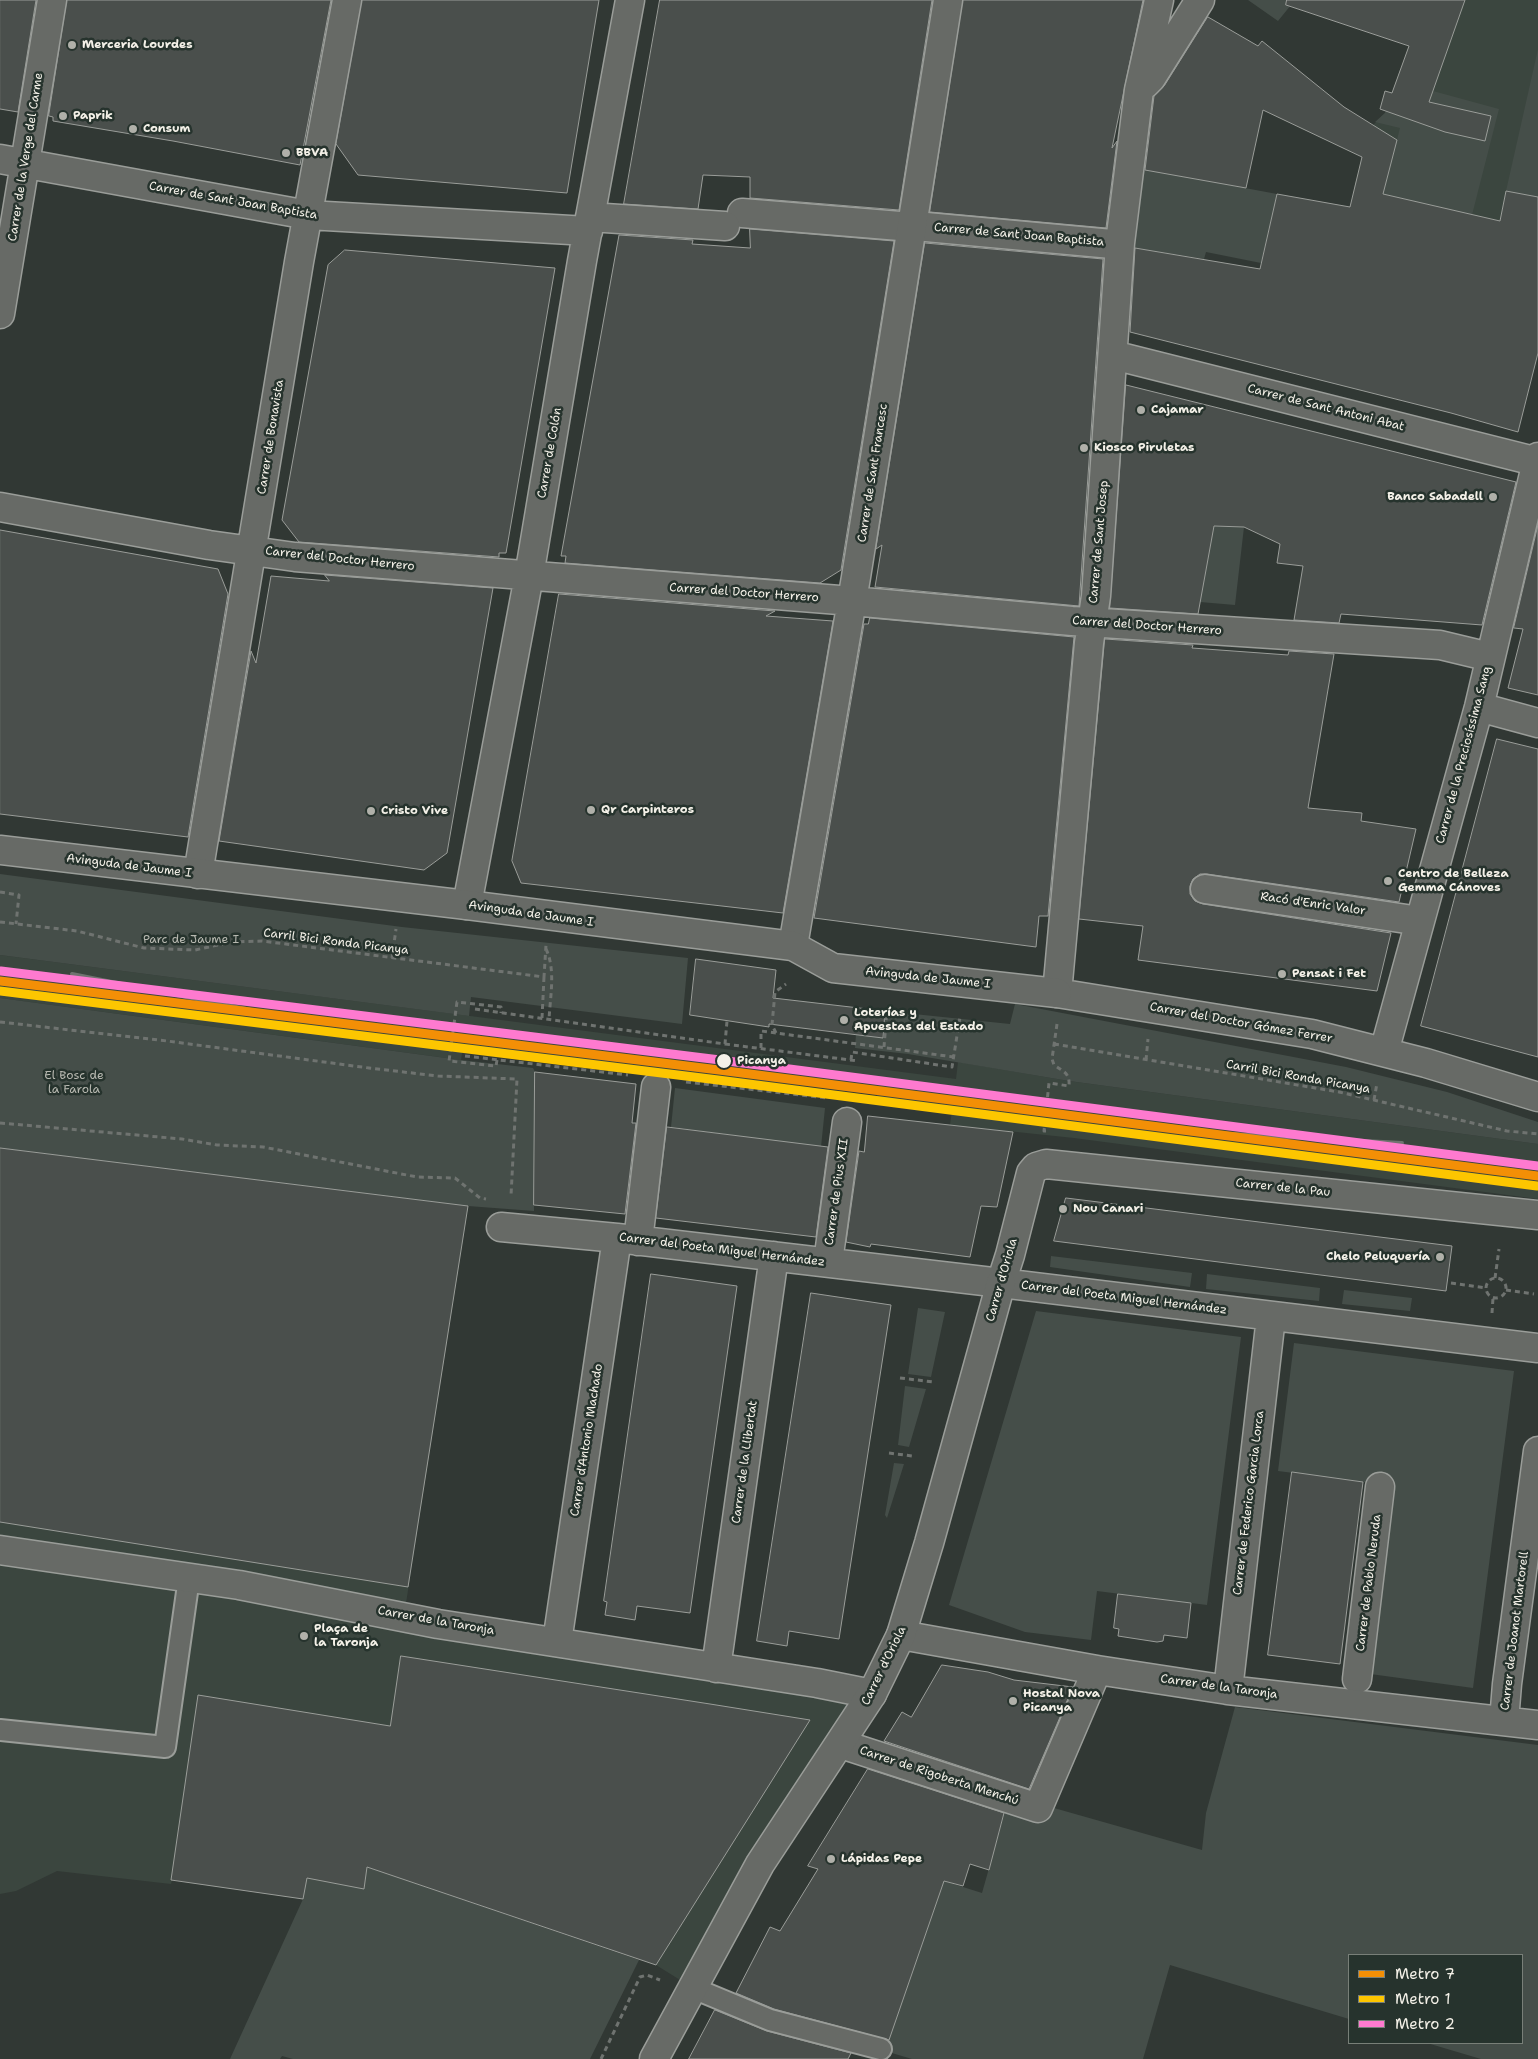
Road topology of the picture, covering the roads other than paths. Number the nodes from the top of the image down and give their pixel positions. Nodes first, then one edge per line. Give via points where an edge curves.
1 (52, 0) edge
2 (347, 0) edge
3 (630, 0) edge
4 (948, 0) edge
5 (1159, 0) edge
6 (1200, 0) edge
7 (1139, 90) junction
8 (12, 162) edge
9 (308, 215) junction
10 (589, 224) junction
11 (1112, 244) dead end
12 (0, 314) edge
13 (1113, 355) junction
14 (1538, 460) edge
15 (0, 507) edge
16 (252, 550) junction
17 (529, 576) junction
18 (852, 601) junction
19 (1092, 622) junction
20 (1490, 657) junction
21 (1479, 707) junction
22 (1538, 723) edge
23 (0, 850) edge
24 (198, 874) junction
25 (1205, 888) dead end
26 (467, 905) junction
27 (1420, 921) junction
28 (793, 946) junction
29 (1057, 993) junction
30 (1381, 1064) junction
31 (656, 1087) dead end
32 (1538, 1096) edge
33 (847, 1122) dead end
34 (1031, 1173) joint
35 (506, 1215) road end
36 (1538, 1215) edge
37 (628, 1240) junction
38 (774, 1256) junction
39 (828, 1262) junction
40 (1001, 1283) junction
41 (1271, 1316) junction
42 (1538, 1348) edge
43 (1538, 1451) edge
44 (1380, 1487) dead end
45 (0, 1550) edge
46 (189, 1578) junction
47 (901, 1635) junction
48 (557, 1642) junction
49 (716, 1668) junction
50 (1097, 1670) junction
51 (1357, 1679) dead end
52 (1228, 1690) junction
53 (872, 1694) junction
54 (1504, 1721) junction
55 (1538, 1726) edge
56 (0, 1730) edge
57 (841, 1744) junction
58 (693, 1988) junction
59 (881, 2049) dead end
60 (654, 2059) edge

1 - 8 street, Carrer de la Verge del Carme
2 - 9 street, Carrer de Bonavista
3 - 10 street, Carrer de Colón
4 - 18 street, Carrer de Sant Francesc
5 - 7 street, Carrer de Sant Josep
6 - 7 street
7 - 13 street, Carrer de Sant Josep via 1120,243
8 - 9 street, Carrer de Sant Joan Baptista
8 - 12 street, Carrer de la Verge del Carme
9 - 10 street, Carrer de Sant Joan Baptista
9 - 16 street, Carrer de Bonavista
10 - 11 street, Carrer de Sant Joan Baptista via 734,220 913,226
10 - 17 street, Carrer de Colón
13 - 14 street, Carrer de Sant Antoni Abat
13 - 19 street, Carrer de Sant Josep
14 - 20 street, Carrer de la Preciosíssima Sang
15 - 16 street, Carrer del Doctor Herrero
16 - 17 street, Carrer del Doctor Herrero via 295,557
16 - 24 street, Carrer de Bonavista
17 - 18 street, Carrer del Doctor Herrero
17 - 26 street, Carrer de Colón
18 - 19 street, Carrer del Doctor Herrero
18 - 28 street, Carrer de Sant Francesc
19 - 20 street, Carrer del Doctor Herrero via 1440,645
19 - 29 street, Carrer de Sant Josep
20 - 21 street, Carrer de la Preciosíssima Sang
21 - 22 street
21 - 27 street, Carrer de la Preciosíssima Sang
23 - 24 street, Avinguda de Jaume I
24 - 26 street, Avinguda de Jaume I
25 - 27 street, Racó d'Enric Valor
26 - 28 street, Avinguda de Jaume I
27 - 30 street, Carrer de la Preciosíssima Sang
28 - 29 street, Avinguda de Jaume I via 833,968
29 - 30 street, Carrer del Doctor Gómez Ferrer via 1312,1034
30 - 32 street, Carrer del Doctor Gómez Ferrer
31 - 37 street, Carrer d'Antonio Machado
33 - 39 street, Carrer de Pius XII
34 - 36 street, Carrer de la Pau via 1036,1167 1046,1164 1070,1165
34 - 40 street, Carrer d'Oriola
35 - 37 street, Carrer del Poeta Miguel Hernández
37 - 38 street, Carrer del Poeta Miguel Hernández
37 - 48 street, Carrer d'Antonio Machado
38 - 39 street, Carrer del Poeta Miguel Hernández
38 - 49 street, Carrer de la Llibertat
39 - 40 street, Carrer del Poeta Miguel Hernández
40 - 41 street, Carrer del Poeta Miguel Hernández
40 - 47 street, Carrer d'Oriola
41 - 42 street, Carrer del Poeta Miguel Hernández
41 - 52 street, Carrer de Federico Garcia Lorca
43 - 54 street, Carrer de Joanot Martorell
44 - 51 street, Carrer de Pablo Neruda
45 - 46 street, Carrer de la Taronja
46 - 48 street, Carrer de la Taronja via 438,1624
46 - 56 lane via 165,1747
47 - 50 street, Carrer de la Taronja
47 - 53 street, Carrer d'Oriola
48 - 49 street, Carrer de la Taronja
49 - 53 street, Carrer de la Taronja
50 - 52 street, Carrer de la Taronja
50 - 57 street, Carrer de Rigoberta Menchú via 1038,1808
52 - 54 street, Carrer de la Taronja
53 - 57 street, Carrer d'Oriola
54 - 55 street, Carrer de la Taronja
57 - 58 street, Carrer d'Oriola via 760,1864
58 - 59 lane via 770,2020
58 - 60 street, Carrer d'Oriola

